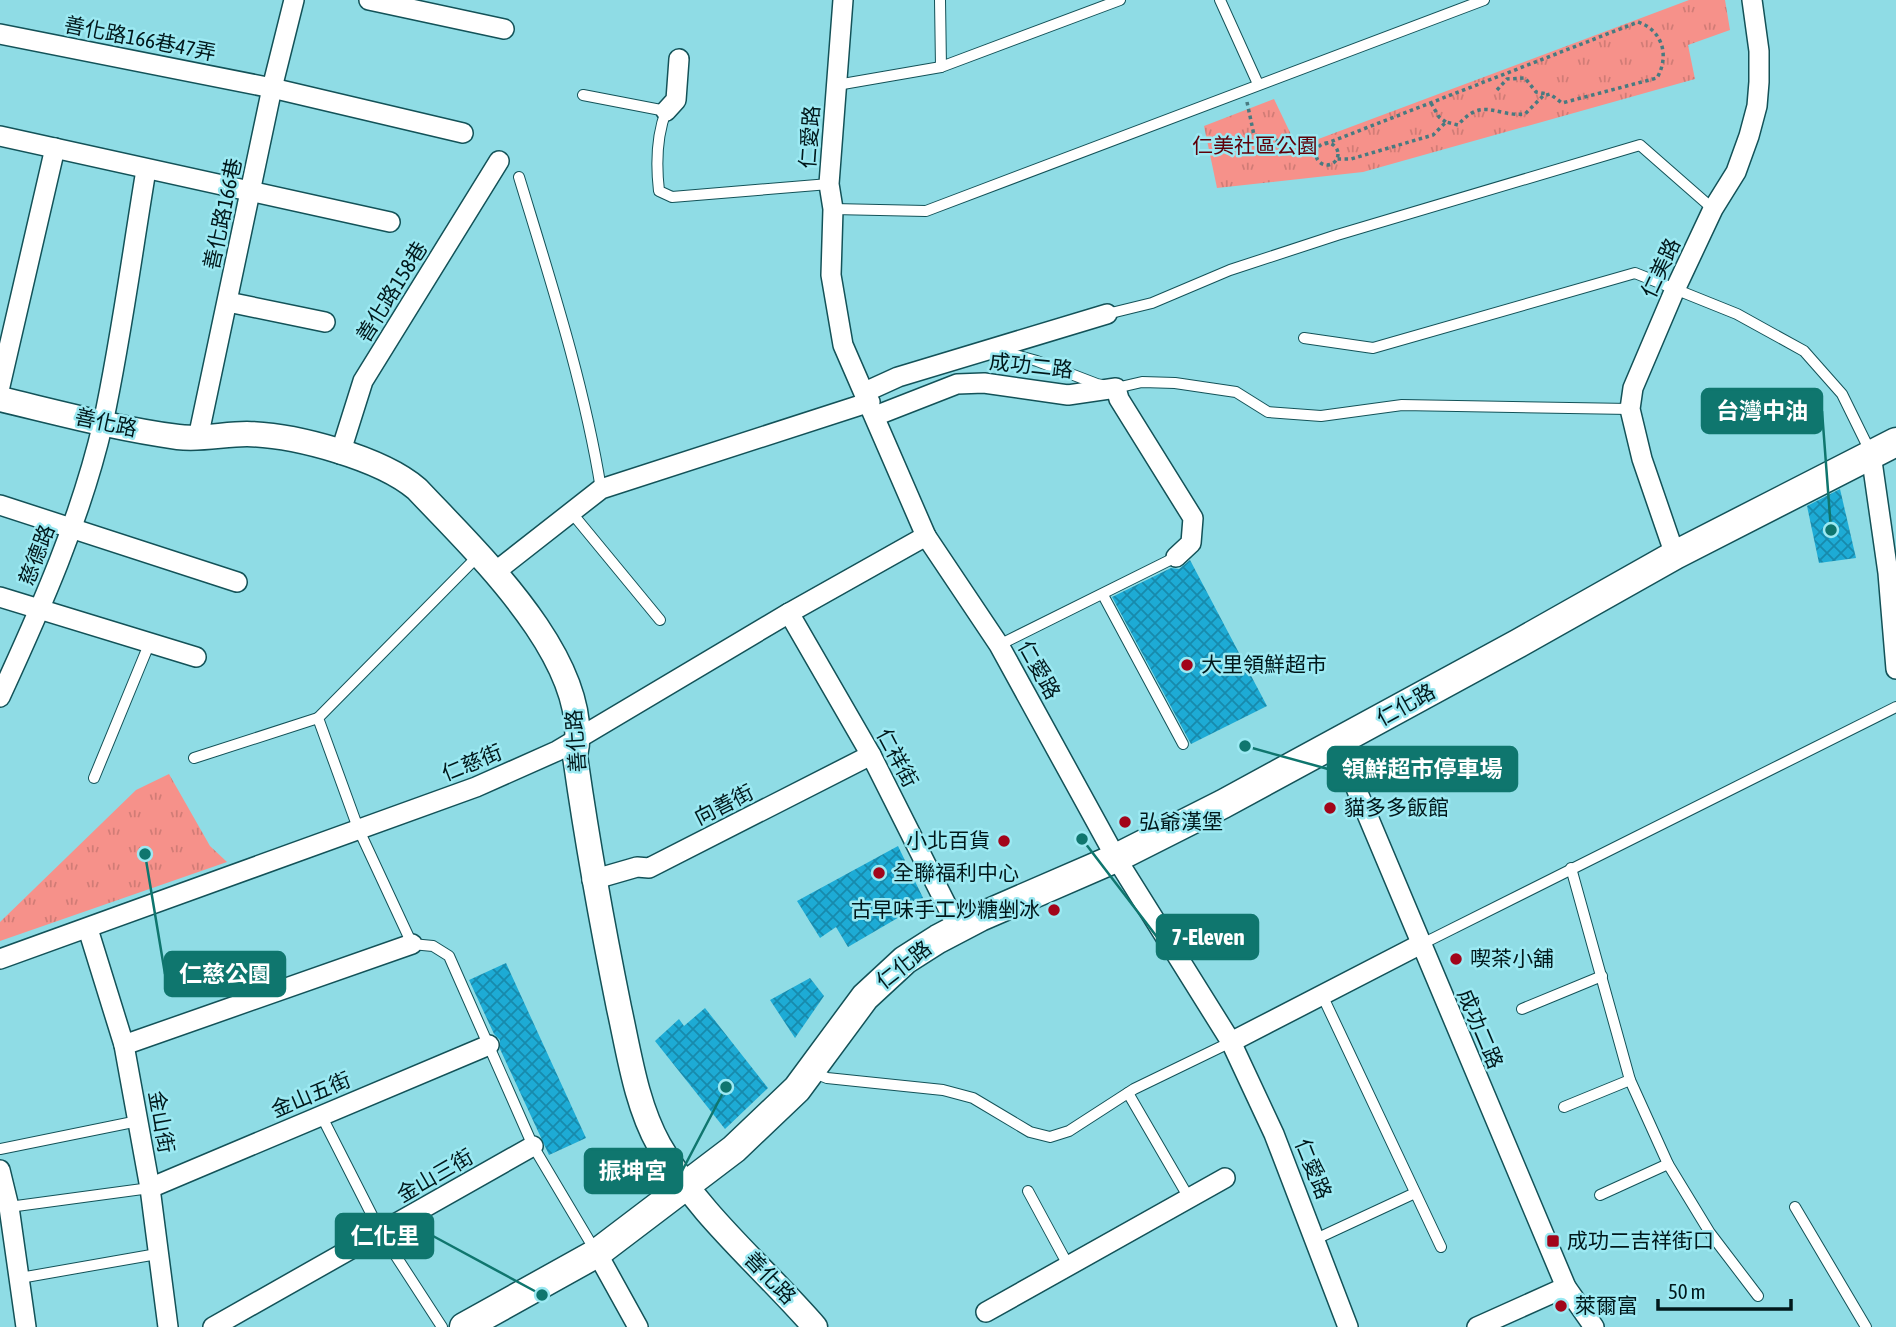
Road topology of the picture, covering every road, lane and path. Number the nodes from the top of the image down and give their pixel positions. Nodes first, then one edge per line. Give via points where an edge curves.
1 (294, 0) edge
2 (369, 0) edge
3 (843, 0) edge
4 (940, 0) edge
5 (1120, 0) edge
6 (1220, 0) edge
7 (1484, 0) edge
8 (1752, 0) edge
9 (504, 29) dead end
10 (0, 34) edge
11 (679, 58) dead end
12 (941, 67) junction
13 (1507, 73) junction
14 (1507, 79) junction
15 (1258, 84) junction
16 (837, 85) junction
17 (272, 89) junction
18 (1243, 90) junction
19 (1497, 90) dead end
20 (1550, 94) junction
21 (583, 95) dead end
22 (1431, 103) junction
23 (666, 111) junction
24 (1451, 125) junction
25 (463, 133) dead end
26 (0, 136) edge
27 (1325, 144) junction
28 (55, 148) junction
29 (1318, 150) junction
30 (1337, 159) junction
31 (499, 161) dead end
32 (146, 170) junction
33 (519, 177) dead end
34 (829, 184) junction
35 (251, 192) junction
36 (834, 209) junction
37 (1713, 209) junction
38 (390, 222) dead end
39 (1676, 287) junction
40 (228, 302) junction
41 (1107, 314) joint
42 (325, 322) dead end
43 (1304, 338) dead end
44 (993, 348) junction
45 (0, 386) edge
46 (1116, 388) junction
47 (0, 399) edge
48 (870, 403) junction
49 (1630, 410) junction
50 (103, 423) junction
51 (198, 438) junction
52 (1883, 448) edge
53 (340, 454) junction
54 (601, 489) junction
55 (0, 505) edge
56 (571, 512) junction
57 (72, 526) junction
58 (926, 537) junction
59 (1675, 555) junction
60 (1176, 556) joint
61 (487, 564) junction
62 (237, 582) dead end
63 (1103, 595) junction
64 (0, 597) edge
65 (40, 610) junction
66 (789, 613) junction
67 (660, 620) dead end
68 (150, 642) junction
69 (999, 645) junction
70 (196, 657) dead end
71 (1896, 669) edge
72 (0, 697) edge
73 (1896, 707) edge
74 (318, 718) junction
75 (579, 739) junction
76 (1337, 743) junction
77 (1183, 744) dead end
78 (871, 755) junction
79 (194, 758) dead end
80 (93, 778) dead end
81 (358, 828) junction
82 (1116, 858) junction
83 (1571, 868) junction
84 (593, 880) junction
85 (958, 928) junction
86 (88, 929) junction
87 (412, 944) junction
88 (1419, 945) junction
89 (0, 959) edge
90 (1602, 976) junction
91 (1322, 995) junction
92 (1522, 1009) dead end
93 (1231, 1042) junction
94 (124, 1045) junction
95 (489, 1045) junction
96 (811, 1072) junction
97 (1630, 1080) junction
98 (1128, 1093) junction
99 (1564, 1107) dead end
100 (321, 1115) junction
101 (138, 1121) junction
102 (533, 1146) junction
103 (0, 1149) edge
104 (1668, 1164) junction
105 (0, 1170) edge
106 (1225, 1178) dead end
107 (685, 1186) junction
108 (150, 1188) junction
109 (1028, 1191) dead end
110 (1415, 1193) junction
111 (1600, 1195) dead end
112 (1189, 1198) junction
113 (9, 1207) junction
114 (1795, 1207) dead end
115 (381, 1233) junction
116 (1316, 1239) junction
117 (1441, 1247) dead end
118 (597, 1253) junction
119 (157, 1254) junction
120 (1068, 1265) junction
121 (20, 1278) junction
122 (1566, 1286) junction
123 (1758, 1296) dead end
124 (986, 1312) dead end
125 (26, 1327) edge
126 (168, 1327) edge
127 (213, 1327) edge
128 (442, 1327) edge
129 (464, 1327) edge
130 (638, 1327) edge
131 (815, 1327) edge
132 (1348, 1327) edge
133 (1477, 1327) edge
134 (1594, 1327) edge
135 (1866, 1327) edge

1 - 17 street, 善化路166巷
2 - 9 street
3 - 16 street, 仁愛路
4 - 12 lane
5 - 12 lane
6 - 15 lane
7 - 15 lane
8 - 37 street, 仁美路 via 1759,51 1757,106 1736,172
10 - 17 street, 善化路166巷47弄
11 - 23 street via 676,100
12 - 16 lane
13 - 14 path
13 - 20 path via 1638,22 1656,31 1662,40 1657,78 1562,103
13 - 22 path
14 - 19 path
14 - 20 path via 1525,78 1536,92
15 - 18 lane
16 - 34 street, 仁愛路
17 - 25 street, 善化路166巷47弄
17 - 35 street, 善化路166巷
18 - 29 path via 1254,135
18 - 36 lane via 926,211
20 - 24 path via 1525,114 1485,108
21 - 23 lane
22 - 24 path
22 - 27 path
23 - 34 lane via 660,126 658,177 659,191 671,197
24 - 30 path via 1446,122 1433,135
26 - 28 street
27 - 29 path
27 - 30 path via 1336,148
28 - 32 street
28 - 45 street
29 - 30 path via 1321,163 1329,165
31 - 53 street, 善化路158巷 via 363,381
32 - 35 street
32 - 50 street, 慈德路
33 - 54 lane via 555,296
34 - 36 street, 仁愛路
35 - 38 street
35 - 40 street, 善化路166巷
36 - 48 street, 仁愛路 via 831,275 844,345
37 - 39 street, 仁美路
37 - 41 lane via 1640,145 1337,235 1230,270 1152,303
39 - 43 lane via 1635,272 1374,348
39 - 49 street, 仁美路 via 1633,388
39 - 52 lane via 1761,325 1804,351
40 - 42 street
40 - 51 street, 善化路166巷
41 - 44 street, 成功二路
44 - 46 lane
44 - 48 street, 成功二路 via 898,377
46 - 48 street, 成功二路 via 1068,395 984,383 957,384
46 - 49 lane via 1142,382 1175,383 1236,392 1268,412 1321,416 1402,405
46 - 60 street via 1193,519 1191,543
47 - 50 street, 善化路
48 - 54 street, 成功二路
48 - 58 street, 仁愛路
49 - 59 street, 仁美路
50 - 51 street, 善化路
50 - 57 street, 慈德路
51 - 53 street, 善化路 via 223,434 288,438
52 - 59 main road, 仁化路
52 - 71 street
53 - 61 street, 善化路 via 403,477
54 - 56 street, 成功二路
55 - 57 street
56 - 61 street, 成功二路
56 - 67 lane
57 - 62 street
57 - 65 street, 慈德路
58 - 66 street, 仁慈街
58 - 69 street, 仁愛路
59 - 76 main road, 仁化路
60 - 63 lane
61 - 74 lane
61 - 75 street, 善化路 via 532,620 558,665 572,697
63 - 69 lane
63 - 77 lane
64 - 65 street
65 - 68 street
65 - 72 street, 慈德路
66 - 75 street, 仁慈街
66 - 78 street, 仁祥街
68 - 70 street
68 - 80 lane
69 - 82 street, 仁愛路
73 - 83 lane
74 - 79 lane
74 - 81 lane
75 - 81 street, 仁慈街 via 476,787
75 - 84 street, 善化路 via 575,756
76 - 82 main road, 仁化路
76 - 88 street, 成功二路
78 - 84 street, 向善街 via 649,868
78 - 85 street, 仁祥街
81 - 86 street, 仁慈街
81 - 87 lane
82 - 85 main road, 仁化路
82 - 93 street, 仁愛路
83 - 88 lane
83 - 90 lane
84 - 107 street, 善化路 via 641,1101 658,1143
85 - 96 main road, 仁化路 via 905,960 884,979 837,1032
86 - 89 street, 仁慈街
86 - 94 street, 金山街
87 - 94 street
87 - 95 lane via 433,946 449,956
88 - 91 street
88 - 122 street, 成功二路
90 - 92 lane
90 - 97 lane
91 - 93 street
91 - 110 lane
93 - 98 lane
93 - 116 street, 仁愛路
94 - 101 street, 金山街
95 - 100 street, 金山五街
95 - 102 lane
96 - 98 lane via 827,1079 943,1090 973,1098 1030,1132 1051,1136 1069,1131
96 - 107 main road, 仁化路 via 754,1132
97 - 99 lane
97 - 104 lane
98 - 112 lane
100 - 108 street, 金山五街
100 - 115 lane
101 - 103 lane
101 - 108 street, 金山街
102 - 115 street, 金山三街
102 - 118 lane
104 - 111 lane
104 - 123 lane via 1710,1233
105 - 113 street
106 - 112 street
107 - 118 main road, 仁化路
107 - 131 street, 善化路
108 - 113 lane
108 - 119 street, 金山街
109 - 120 lane
110 - 116 lane
110 - 117 lane
112 - 120 street
113 - 121 street
114 - 135 lane
115 - 127 street, 金山三街
115 - 128 lane
116 - 132 street, 仁愛路
118 - 129 main road, 仁化路
118 - 130 street
119 - 121 lane
119 - 126 street, 金山街
120 - 124 street
121 - 125 street
122 - 133 street
122 - 134 street, 成功二路

